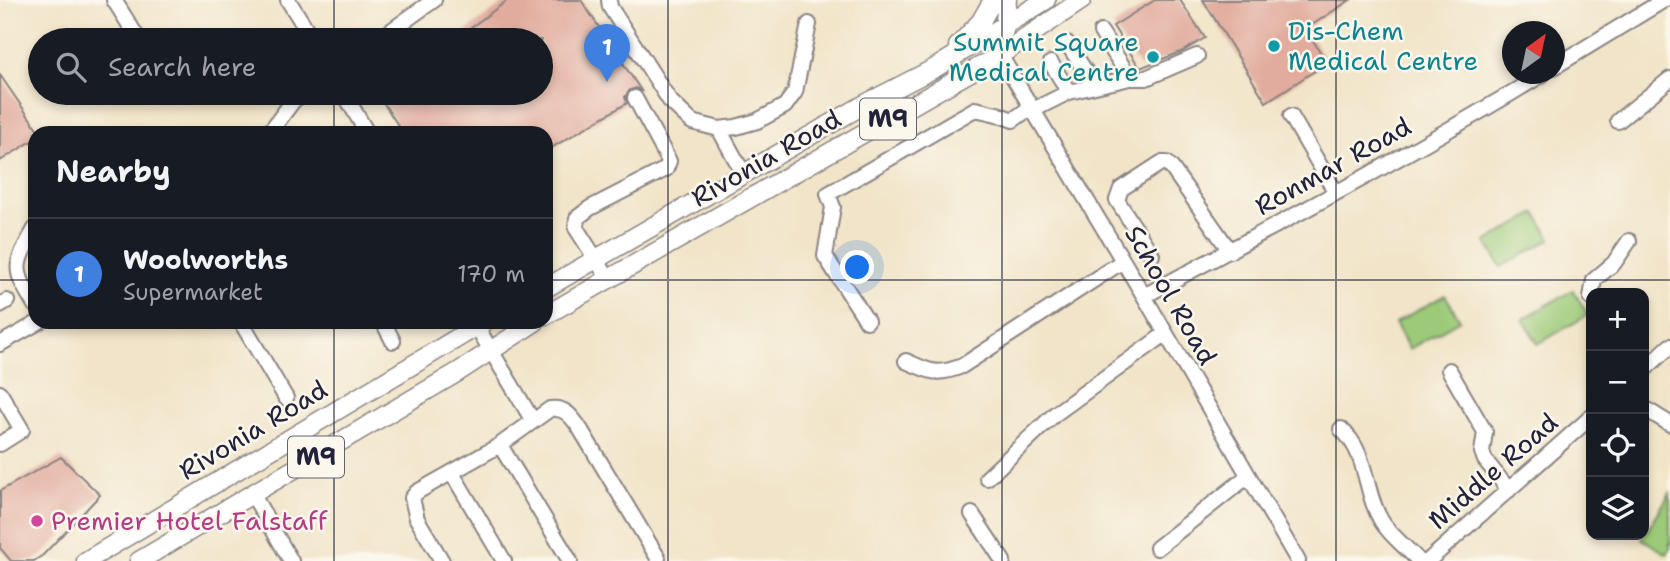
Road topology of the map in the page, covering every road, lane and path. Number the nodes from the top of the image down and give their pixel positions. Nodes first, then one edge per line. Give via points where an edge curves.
1 (114, 0) edge
2 (288, 0) edge
3 (434, 0) edge
4 (609, 0) edge
5 (993, 0) edge
6 (1007, 0) edge
7 (1046, 0) edge
8 (1082, 0) edge
9 (1664, 0) edge
10 (809, 24) dead end
11 (1005, 24) junction
12 (132, 28) edge
13 (306, 28) edge
14 (395, 28) edge
15 (1101, 32) dead end
16 (1067, 43) dead end
17 (1000, 55) junction
18 (1197, 56) dead end
19 (1565, 61) edge
20 (1051, 63) dead end
21 (936, 68) junction
22 (1129, 78) junction
23 (1670, 79) edge
24 (1527, 84) edge
25 (1095, 86) junction
26 (1069, 92) junction
27 (635, 98) dead end
28 (290, 105) edge
29 (351, 105) edge
30 (1032, 109) junction
31 (1291, 116) dead end
32 (1618, 121) dead end
33 (274, 126) edge
34 (364, 126) edge
35 (719, 129) junction
36 (743, 173) junction
37 (1336, 193) junction
38 (28, 241) edge
39 (1629, 241) dead end
40 (1230, 251) junction
41 (1152, 256) dead end
42 (596, 259) junction
43 (1123, 261) junction
44 (608, 278) junction
45 (553, 284) edge
46 (1593, 288) edge
47 (28, 293) edge
48 (1144, 296) junction
49 (553, 311) edge
50 (867, 321) dead end
51 (28, 328) edge
52 (246, 329) edge
53 (387, 329) edge
54 (468, 329) edge
55 (481, 329) edge
56 (524, 329) edge
57 (1165, 334) junction
58 (393, 341) dead end
59 (0, 344) edge
60 (1670, 346) edge
61 (491, 349) junction
62 (906, 361) dead end
63 (1649, 365) edge
64 (1450, 370) dead end
65 (0, 393) edge
66 (286, 398) dead end
67 (1649, 411) edge
68 (533, 421) junction
69 (1586, 421) edge
70 (1670, 424) edge
71 (1341, 429) dead end
72 (0, 444) edge
73 (500, 445) junction
74 (452, 473) junction
75 (1248, 476) junction
76 (986, 478) dead end
77 (1509, 490) junction
78 (253, 495) junction
79 (972, 514) dead end
80 (1157, 548) dead end
81 (658, 558) dead end
82 (86, 561) edge
83 (139, 561) edge
84 (291, 561) edge
85 (442, 561) edge
86 (504, 561) edge
87 (570, 561) edge
88 (1003, 561) edge
89 (1298, 561) edge
90 (1419, 561) edge
91 (1428, 561) edge

1 - 12 street
2 - 13 street
3 - 14 street
4 - 35 street via 670,101 692,122
5 - 21 main road via 981,22
6 - 11 main road
7 - 11 main road, Rivonia Road / M9
8 - 17 main road, Rivonia Road / M9
9 - 19 street
10 - 35 street via 795,92 785,106 757,121
11 - 17 main road
11 - 21 main road, Rivonia Road / M9
15 - 22 street
16 - 25 street
17 - 30 street, School Road
17 - 44 main road, Rivonia Road / M9
18 - 22 street via 1146,78
20 - 26 street
21 - 36 main road, Rivonia Road / M9
22 - 25 street
23 - 32 street
24 - 37 street, Ronmar Road
25 - 26 street
26 - 30 street
27 - 42 street via 668,156 668,167 580,214 576,228
28 - 33 street
29 - 34 street
30 - 43 street, School Road
30 - 50 street via 1013,120 975,109 828,194 833,207 825,256
31 - 37 street
35 - 36 street
36 - 42 main road, Rivonia Road / M9
37 - 40 street, Ronmar Road
38 - 47 street via 18,269
39 - 46 street
40 - 41 street via 1171,167 1161,163 1117,194
40 - 48 street, Ronmar Road
42 - 44 street
42 - 45 main road, Rivonia Road / M9
43 - 48 street, School Road
43 - 62 street via 962,366 932,373
44 - 49 main road, Rivonia Road / M9
48 - 57 street, School Road
51 - 59 street
52 - 66 street
53 - 58 street
54 - 82 main road, Rivonia Road / M9
55 - 61 street
56 - 61 main road, M9
57 - 75 street, School Road
57 - 76 street via 1055,414
60 - 63 street
61 - 68 street
61 - 78 main road, M9
64 - 77 street via 1485,432 1485,460
65 - 72 street via 22,430
67 - 70 street
68 - 73 street
68 - 81 street via 550,409 567,412
69 - 77 street, Middle Road
71 - 90 street via 1358,449 1382,522
73 - 74 street
73 - 87 street
74 - 85 street via 412,498 416,519
74 - 86 street
75 - 80 street
75 - 89 street, School Road
77 - 91 street, Middle Road
78 - 83 main road, M9
78 - 84 street
79 - 88 street

